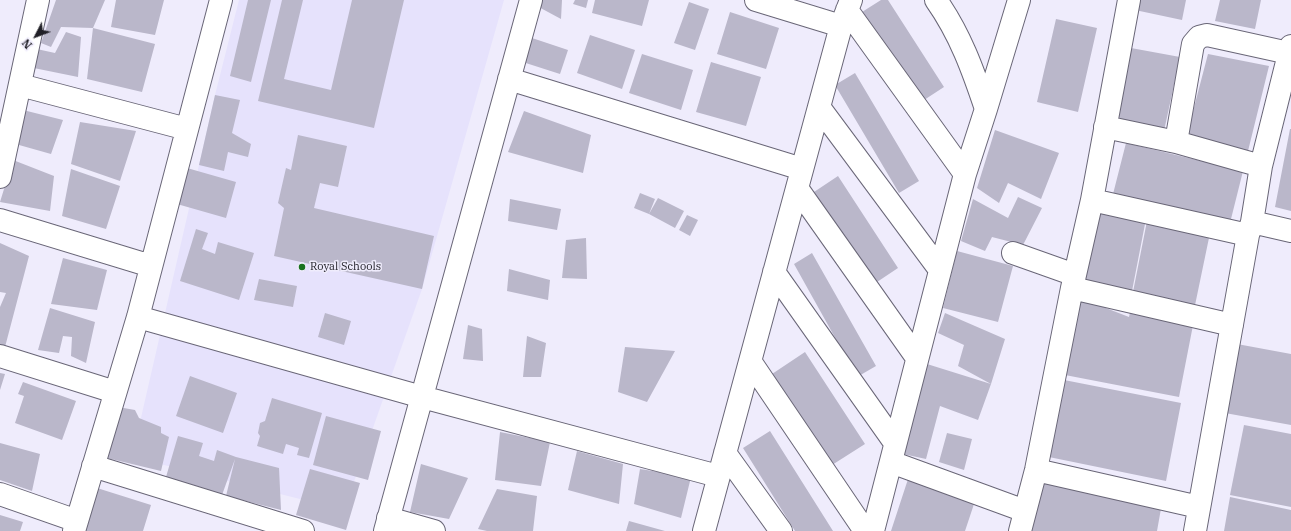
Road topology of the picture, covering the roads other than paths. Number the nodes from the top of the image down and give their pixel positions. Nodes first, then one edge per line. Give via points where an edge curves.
1 (38, 0) edge
2 (221, 0) edge
3 (531, 0) edge
4 (756, 0) edge
5 (936, 0) edge
6 (1019, 0) edge
7 (1129, 0) edge
8 (846, 12) edge
9 (1290, 49) edge
10 (509, 79) junction
11 (20, 85) junction
12 (819, 107) junction
13 (986, 109) junction
14 (1105, 127) junction
15 (187, 129) junction
16 (1176, 142) junction
17 (1261, 166) junction
18 (965, 174) junction
19 (0, 177) edge
20 (799, 178) junction
21 (1092, 200) junction
22 (0, 220) edge
23 (1250, 228) junction
24 (1291, 231) edge
25 (1012, 253) dead end
26 (152, 266) junction
27 (940, 270) junction
28 (774, 272) junction
29 (1074, 282) junction
30 (138, 317) junction
31 (1232, 325) junction
32 (0, 356) edge
33 (917, 358) junction
34 (750, 361) junction
35 (115, 392) junction
36 (422, 397) junction
37 (893, 452) junction
38 (725, 453) junction
39 (93, 466) junction
40 (1036, 470) junction
41 (718, 476) junction
42 (0, 494) edge
43 (1199, 507) junction
44 (1023, 521) edge
45 (386, 525) edge
46 (75, 526) edge
47 (303, 531) edge
48 (434, 531) edge
49 (704, 531) edge
50 (781, 531) edge
51 (865, 531) edge
52 (872, 531) edge
53 (1195, 531) edge

1 - 11 street
2 - 15 street
3 - 10 street
4 - 8 street
5 - 13 street via 970,61
6 - 13 street
7 - 14 street
8 - 12 street
8 - 18 street
9 - 16 street via 1207,35 1199,37 1193,44
9 - 17 street
10 - 20 street
10 - 36 street
11 - 15 street
11 - 19 street
12 - 20 street
12 - 27 street
13 - 18 street
14 - 16 street
14 - 21 street
15 - 26 street
16 - 17 street
17 - 23 street
18 - 27 street
20 - 28 street
20 - 33 street
21 - 23 street
21 - 29 street
22 - 26 street
23 - 24 street
23 - 31 street
25 - 29 street
26 - 30 street
27 - 33 street
28 - 34 street
28 - 37 street
29 - 31 street
29 - 40 street
30 - 35 street
30 - 36 street
31 - 43 street
32 - 35 street
33 - 37 street
34 - 38 street
34 - 51 street
35 - 39 street
36 - 41 street
36 - 45 street
37 - 44 street
37 - 52 street
38 - 41 street
38 - 50 street
39 - 46 street
39 - 47 street
40 - 43 street
40 - 44 street
41 - 49 street
42 - 46 street
43 - 53 street
45 - 48 street

